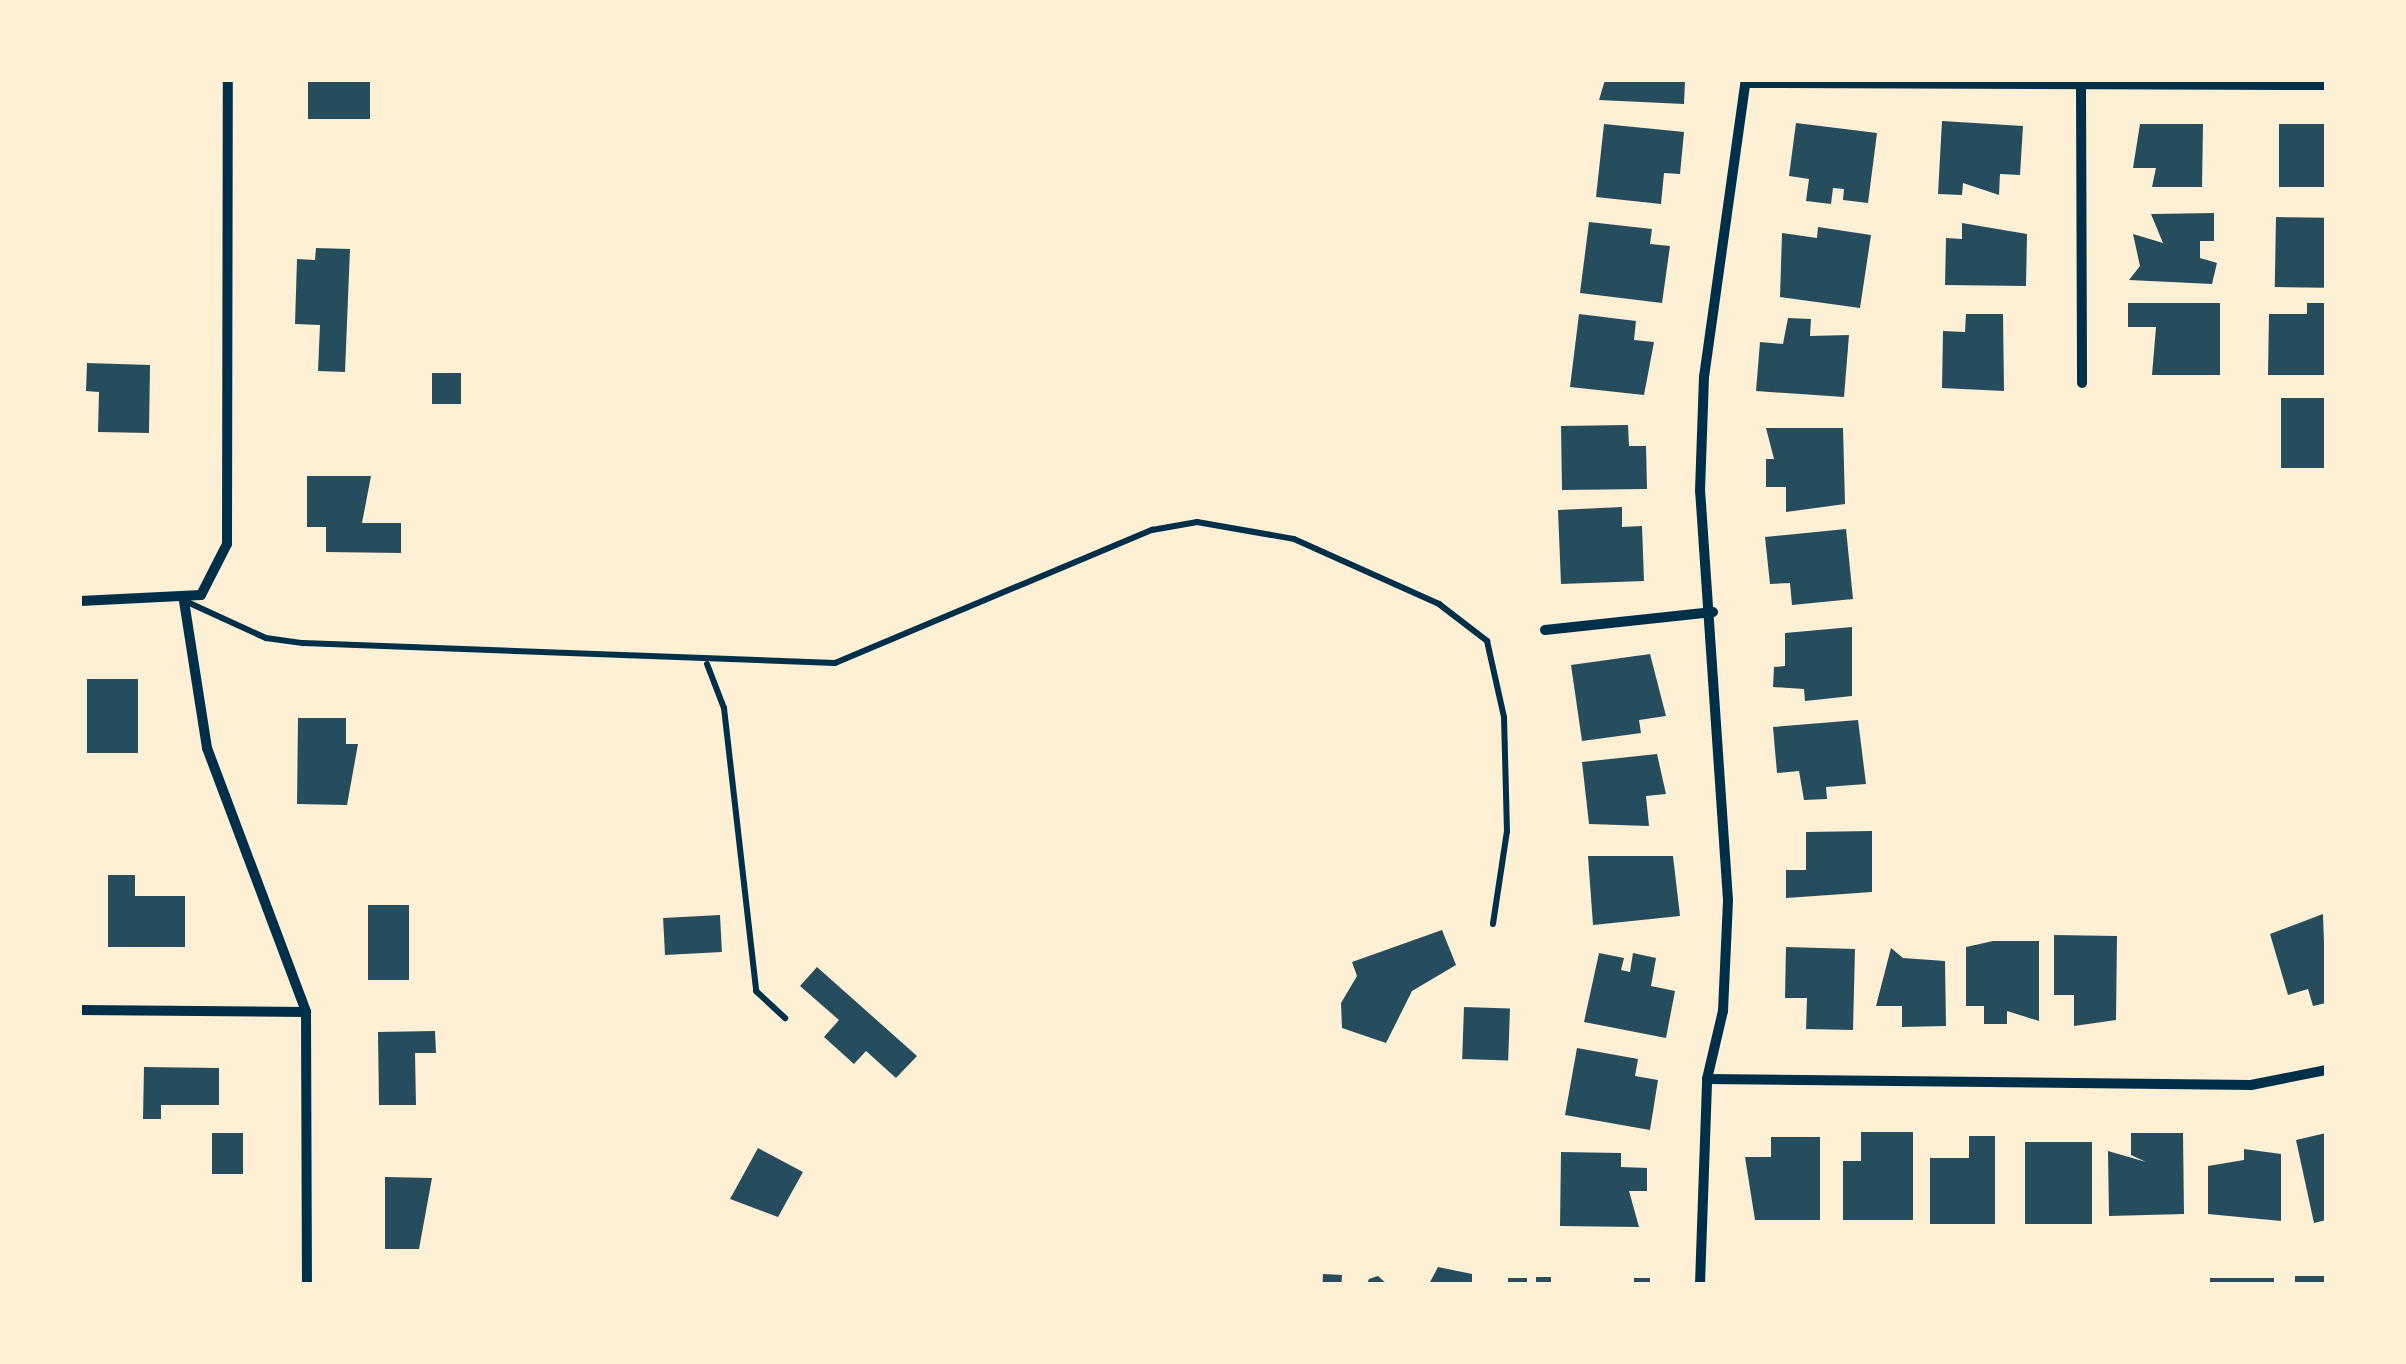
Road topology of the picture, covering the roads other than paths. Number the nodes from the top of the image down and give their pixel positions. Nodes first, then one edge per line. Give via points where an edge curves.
1 (228, 80) edge
2 (1746, 82) edge
3 (2080, 84) junction
4 (2326, 85) edge
5 (2082, 383) dead end
6 (80, 601) edge
7 (184, 601) junction
8 (1713, 612) junction
9 (1545, 630) dead end
10 (708, 664) junction
11 (1493, 924) dead end
12 (80, 1010) edge
13 (306, 1012) junction
14 (785, 1018) dead end
15 (2326, 1070) edge
16 (1706, 1079) junction
17 (306, 1284) edge
18 (1700, 1284) edge

1 - 7 street via 227,544 215,581
2 - 3 street
2 - 8 street via 1704,377 1700,491
3 - 4 street
3 - 5 street
6 - 7 street
7 - 10 lane via 266,638 304,643 636,648
7 - 13 street via 207,748
8 - 9 street
8 - 16 street via 1728,900 1722,1011
10 - 11 lane via 836,663 1152,530 1197,522 1294,539 1438,604 1487,640 1504,717 1507,830 1504,896
10 - 14 lane via 724,708 756,991
12 - 13 street
13 - 17 street
15 - 16 street via 2251,1085
16 - 18 street

